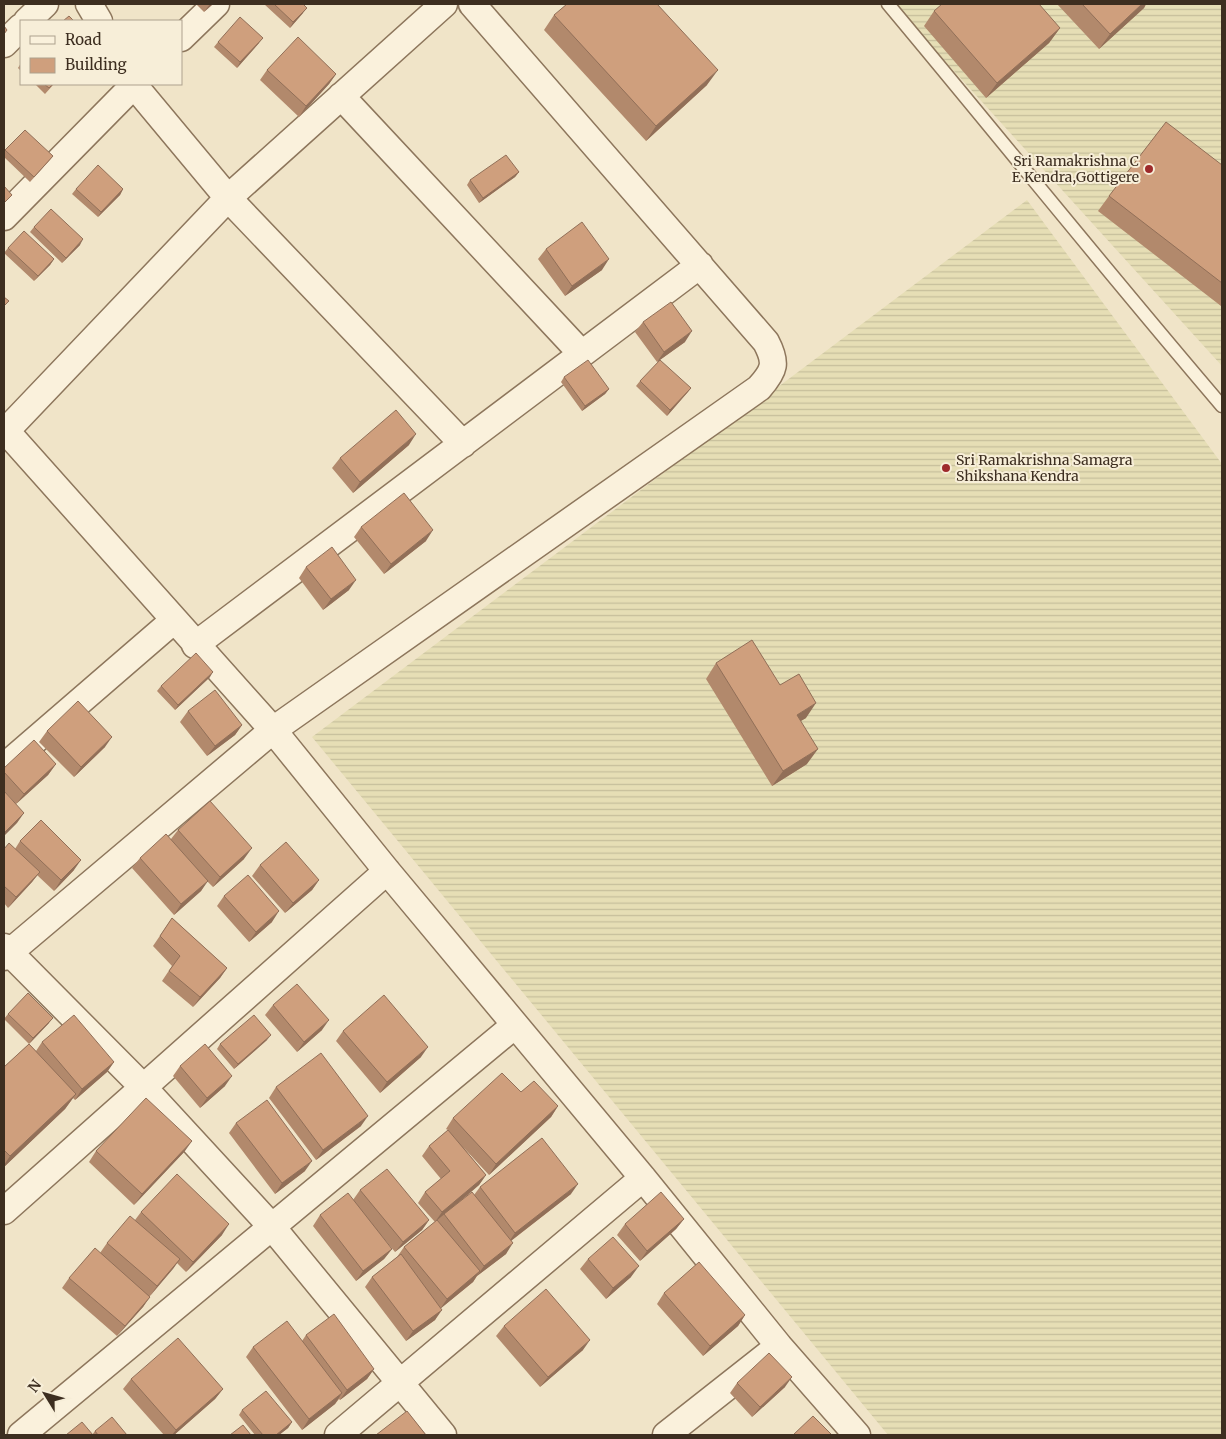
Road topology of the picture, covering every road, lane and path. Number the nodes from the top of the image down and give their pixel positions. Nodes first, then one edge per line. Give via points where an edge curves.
1 (45, 4) edge
2 (89, 4) edge
3 (216, 4) edge
4 (444, 4) edge
5 (472, 4) edge
6 (888, 4) edge
7 (28, 20) edge
8 (97, 20) edge
9 (20, 28) edge
10 (182, 37) edge
11 (4, 44) edge
12 (133, 85) edge
13 (135, 85) edge
14 (341, 96) junction
15 (228, 198) junction
16 (4, 217) edge
17 (700, 265) junction
18 (582, 354) junction
19 (1222, 406) edge
20 (5, 432) edge
21 (463, 444) junction
22 (173, 621) junction
23 (195, 645) junction
24 (273, 730) junction
25 (4, 767) edge
26 (387, 871) junction
27 (5, 952) edge
28 (515, 1025) junction
29 (142, 1087) junction
30 (643, 1178) junction
31 (4, 1210) edge
32 (272, 1227) junction
33 (779, 1346) junction
34 (400, 1382) junction
35 (21, 1435) edge
36 (338, 1435) edge
37 (443, 1435) edge
38 (666, 1435) edge
39 (857, 1435) edge

1 - 7 street
2 - 8 street
3 - 10 street
4 - 14 street
5 - 17 street
6 - 19 lane
9 - 11 street
12 - 16 street
13 - 15 street
14 - 15 street
14 - 18 street
15 - 20 street
15 - 21 street
17 - 18 street
17 - 24 street via 766,342 772,354 774,365 759,388
18 - 21 street
20 - 22 street
21 - 23 street
22 - 23 street
22 - 25 street
23 - 24 street
24 - 26 street
24 - 27 street
26 - 28 street
26 - 29 street
27 - 29 street
28 - 30 street
28 - 32 street
29 - 31 street
29 - 32 street
30 - 33 street
30 - 34 street
32 - 34 street
32 - 35 street
33 - 38 street
33 - 39 street
34 - 36 street
34 - 37 street

